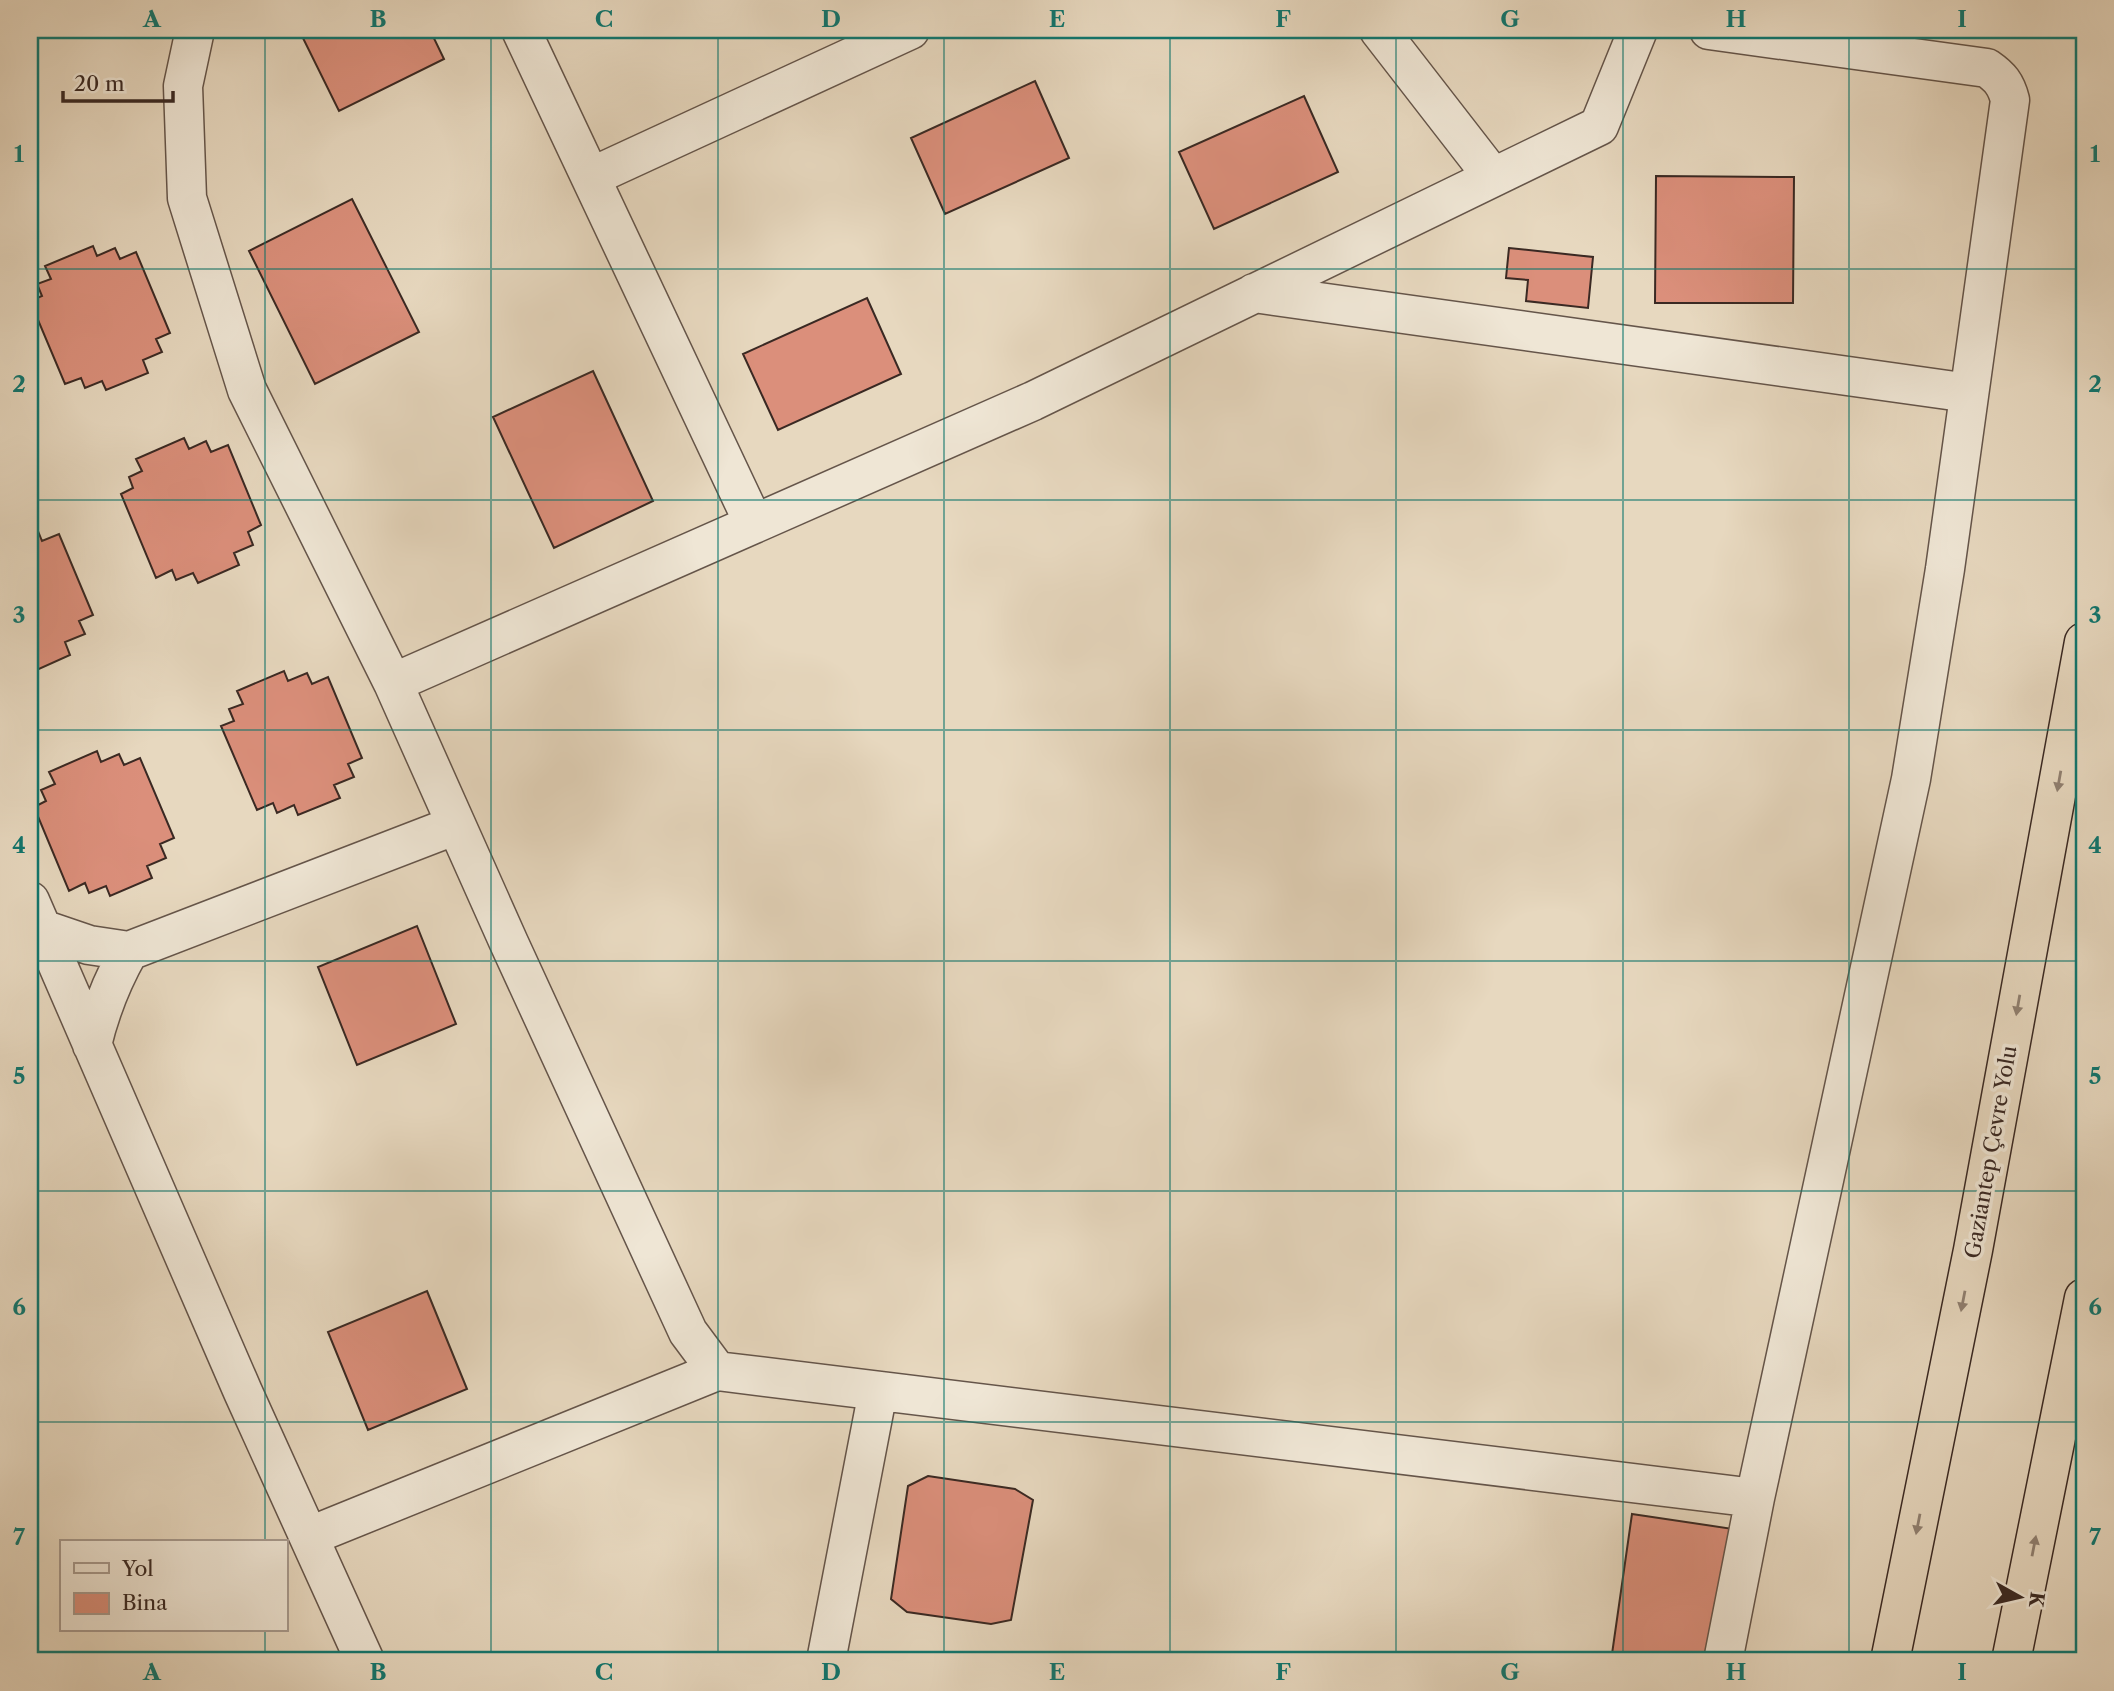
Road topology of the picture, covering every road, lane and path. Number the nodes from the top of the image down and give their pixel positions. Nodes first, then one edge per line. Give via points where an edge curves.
1 (195, 30) edge
2 (521, 30) edge
3 (910, 30) edge
4 (1379, 30) edge
5 (1638, 30) edge
6 (1709, 30) edge
7 (591, 177) junction
8 (1493, 177) junction
9 (1254, 293) junction
10 (1969, 393) junction
11 (754, 524) junction
12 (2084, 642) edge
13 (393, 683) junction
14 (456, 825) junction
15 (36, 915) edge
16 (129, 951) junction
17 (92, 1045) junction
18 (2084, 1298) edge
19 (717, 1371) junction
20 (878, 1391) junction
21 (1755, 1498) junction
22 (310, 1536) junction
23 (365, 1661) edge
24 (826, 1661) edge
25 (1723, 1661) edge
26 (1890, 1661) edge
27 (2011, 1661) edge

1 - 13 street via 183,86 187,198 247,390
2 - 7 street
3 - 7 street
4 - 8 street
5 - 8 street via 1599,126
6 - 10 street via 1987,68 2006,86 2010,100
7 - 11 street
8 - 9 street
9 - 10 street
9 - 11 street via 1033,401
10 - 21 street via 1911,779
11 - 13 street
12 -> 26 highway, Gaziantep Çevre Yolu via 1973,1250
13 - 14 street
14 - 16 street
14 - 19 street via 688,1332
15 - 16 street via 89,946
15 - 17 street
16 - 17 street via 109,988
17 - 22 street
27 -> 18 highway
19 - 20 street
19 - 22 street
20 - 21 street
20 - 24 street
21 - 25 street
22 - 23 street

